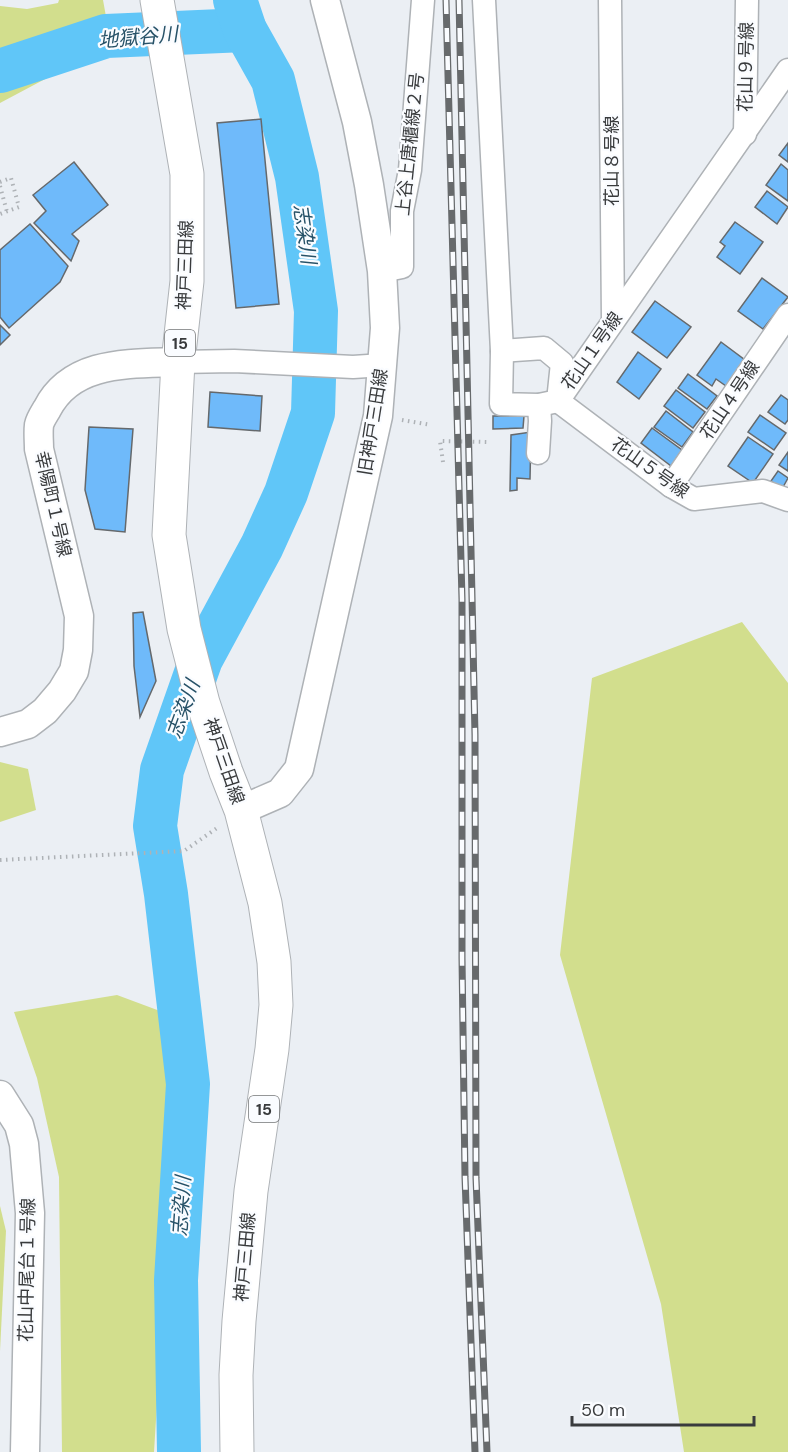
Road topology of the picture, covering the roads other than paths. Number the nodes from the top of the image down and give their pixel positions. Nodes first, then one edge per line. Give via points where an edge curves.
1 (157, 0) edge
2 (325, 0) edge
3 (423, 0) edge
4 (484, 0) edge
5 (610, 0) edge
6 (747, 0) edge
7 (788, 70) edge
8 (745, 134) junction
9 (382, 271) junction
10 (788, 315) edge
11 (613, 321) junction
12 (502, 351) junction
13 (178, 363) junction
14 (382, 365) junction
15 (548, 403) junction
16 (538, 453) dead end
17 (671, 486) junction
18 (788, 500) edge
19 (0, 732) edge
20 (241, 810) junction
21 (0, 1095) edge
22 (25, 1452) edge
23 (237, 1452) edge

1 - 13 main road, 神戸三田線 / 15 via 187,174 187,281
2 - 9 street, 旧神戸三田線 via 357,122
3 - 9 street, 上谷上唐櫃線２号 via 410,170 402,211 402,267
4 - 12 street
5 - 11 street, 花山８号線
6 - 8 street, 花山９号線
7 - 8 street, 花山１号線
8 - 11 street, 花山１号線
9 - 14 street, 旧神戸三田線
10 - 17 street, 花山４号線
11 - 15 street, 花山１号線
12 - 15 street via 501,404
12 - 15 street via 544,348 562,363
13 - 14 street, 幸陽町１号線
13 - 19 street, 幸陽町１号線 via 125,364 87,372 65,384 39,423 39,448 79,616 78,650 74,671 45,711 28,724
13 - 20 main road, 神戸三田線 / 15 via 169,535 184,629 203,703
14 - 20 street, 旧神戸三田線 via 378,416 299,769 280,793
15 - 16 street via 540,422
15 - 17 street, 花山５号線
17 - 18 street, 花山５号線 via 694,499 763,491
20 - 23 main road, 神戸三田線 / 15 via 267,913 276,1005 243,1270 236,1375
21 - 22 street, 花山中尾台１号線 via 19,1125 24,1144 30,1213

